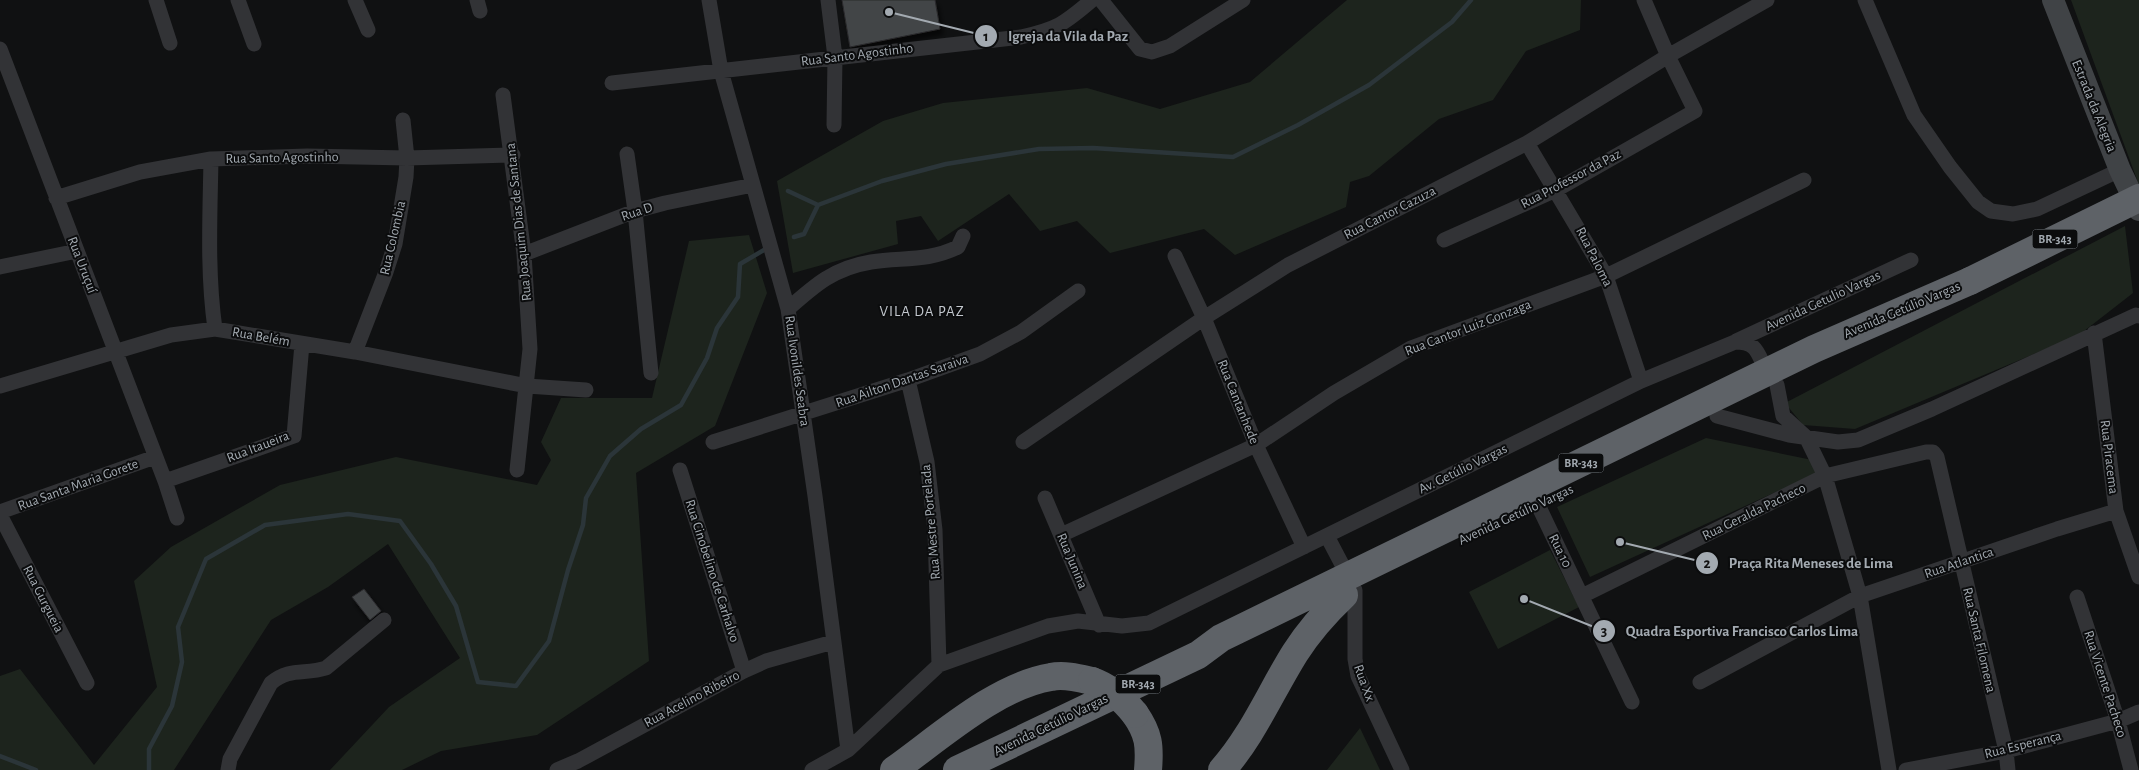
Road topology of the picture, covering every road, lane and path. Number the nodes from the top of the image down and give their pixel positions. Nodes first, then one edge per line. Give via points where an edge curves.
1 (156, 0) edge
2 (238, 0) edge
3 (356, 0) edge
4 (709, 0) edge
5 (828, 0) edge
6 (1092, 0) edge
7 (1102, 0) edge
8 (1243, 0) edge
9 (1644, 0) edge
10 (1767, 0) edge
11 (1865, 0) edge
12 (2053, 0) edge
13 (368, 30) dead end
14 (170, 43) dead end
15 (254, 44) dead end
16 (0, 49) edge
17 (1668, 56) junction
18 (834, 57) junction
19 (721, 71) junction
20 (612, 83) dead end
21 (503, 95) dead end
22 (403, 120) dead end
23 (834, 125) dead end
24 (1526, 142) junction
25 (627, 154) dead end
26 (512, 155) junction
27 (406, 158) junction
28 (210, 159) junction
29 (2120, 170) junction
30 (1804, 180) dead end
31 (753, 184) junction
32 (1556, 190) junction
33 (56, 198) junction
34 (2139, 198) edge
35 (2139, 210) edge
36 (636, 212) junction
37 (963, 236) dead end
38 (1444, 240) dead end
39 (77, 251) junction
40 (524, 254) junction
41 (1175, 256) dead end
42 (1911, 260) dead end
43 (0, 267) edge
44 (1606, 276) junction
45 (1078, 291) dead end
46 (788, 309) junction
47 (2138, 314) edge
48 (1204, 318) junction
49 (215, 329) junction
50 (2094, 333) junction
51 (1735, 342) junction
52 (302, 344) junction
53 (116, 352) junction
54 (355, 352) junction
55 (650, 374) dead end
56 (1772, 378) junction
57 (908, 380) junction
58 (1641, 381) junction
59 (0, 386) edge
60 (527, 386) junction
61 (586, 390) dead end
62 (803, 415) junction
63 (1717, 416) junction
64 (1806, 437) junction
65 (713, 442) dead end
66 (1023, 442) dead end
67 (1256, 445) junction
68 (1933, 452) joint
69 (155, 457) junction
70 (517, 470) dead end
71 (680, 470) dead end
72 (1825, 476) junction
73 (165, 480) junction
74 (1045, 498) dead end
75 (1538, 505) junction
76 (2116, 511) junction
77 (0, 514) edge
78 (177, 518) dead end
79 (1061, 535) junction
80 (1327, 536) junction
81 (1304, 547) junction
82 (1961, 562) junction
83 (2137, 568) edge
84 (1349, 587) junction
85 (1582, 596) junction
86 (1860, 596) junction
87 (2077, 597) dead end
88 (384, 620) dead end
89 (1099, 625) junction
90 (833, 642) junction
91 (939, 665) junction
92 (744, 671) junction
93 (1700, 682) dead end
94 (87, 683) dead end
95 (1632, 702) dead end
96 (2139, 712) edge
97 (2118, 721) junction
98 (848, 750) junction
99 (2006, 751) junction
100 (228, 770) edge
101 (557, 770) edge
102 (812, 770) edge
103 (894, 770) edge
104 (957, 770) edge
105 (1148, 770) edge
106 (1222, 770) edge
107 (1402, 770) edge
108 (1888, 770) edge
109 (1906, 770) edge
110 (2008, 770) edge
111 (2132, 770) edge

1 - 14 street
2 - 15 street
3 - 13 street
4 - 19 street, Rua Ivonildes Seabra
5 - 18 street
6 - 18 street, Rua Santo Agostinho via 1068,21 1050,30
7 - 8 street via 1140,49 1152,52 1170,46
9 - 17 street
10 - 17 street, Rua Cantor Cazuza
11 - 29 street via 1914,115 1978,202 1992,212 2013,214 2037,209
12 - 29 street, Estrada da Alegria
16 - 33 street, Rua Uruçuí
17 - 24 street, Rua Cantor Cazuza
17 - 32 street, Rua Professor da Paz via 1695,111
18 - 19 street, Rua Santo Agostinho
18 - 23 street
19 - 20 street, Rua Santo Agostinho
19 - 31 street, Rua Ivonildes Seabra
21 - 26 street, Rua Joaquim Dias de Santana
22 - 27 street, Rua Colombia
24 - 32 street, Rua Paloma
24 - 48 street, Rua Cantor Cazuza via 1288,265
25 - 36 street
26 - 27 street, Rua Santo Agostinho
26 - 40 street, Rua Joaquim Dias de Santana
27 - 28 street, Rua Santo Agostinho via 307,156
27 - 54 street, Rua Colombia via 395,244
28 - 33 street, Rua Santo Agostinho via 140,172
28 - 49 street via 208,255
29 - 35 street, Estrada da Alegria
30 - 44 street, Rua Cantor Luiz Gonzaga
31 - 36 street, Rua D
31 - 46 street, Rua Ivonildes Seabra
32 - 38 street, Rua Professor da Paz
32 - 44 street, Rua Paloma
33 - 39 street, Rua Uruçuí
34 - 56 highway, Avenida Getúlio Vargas / BR-343, bridge
36 - 40 street, Rua D
36 - 55 street
37 - 46 street via 958,247 941,255 871,262 838,271 815,285
39 - 43 street
39 - 53 street, Rua Uruçuí
40 - 60 street, Rua Joaquim Dias de Santana via 530,349
41 - 48 street, Rua Cantanhede
42 - 51 street, Avenida Getulio Vargas
44 - 58 street, Rua Paloma
44 - 67 street, Rua Cantor Luiz Gonzaga via 1411,348 1334,393
45 - 57 street, Rua Ailton Dantas Saraiva via 1021,332 980,354
46 - 62 street, Rua Ivonildes Seabra
47 - 50 street
48 - 66 street, Rua Cantor Cazuza
48 - 67 street, Rua Cantanhede
49 - 52 street, Rua Belém
49 - 53 street, Rua Belém via 171,335
50 - 64 street via 1858,440 1838,442
50 - 76 street, Rua Piracema
51 - 56 street via 1748,342 1755,348
51 - 58 street, Av. Getúlio Vargas
52 - 54 street, Rua Belém
52 - 73 street, Rua Itaueira via 294,436
53 - 59 street, Rua Belém
53 - 69 street, Rua Uruçuí
54 - 60 street, Rua Belém
56 - 63 highway, Avenida Getúlio Vargas / BR-343
56 - 64 street via 1783,416
56 - 84 highway, Avenida Getúlio Vargas / BR-343
57 - 62 street, Rua Ailton Dantas Saraiva
57 - 91 street, Rua Mestre Portelada via 927,462 935,530
58 - 80 street, Av. Getúlio Vargas
60 - 61 street, Rua Belém
60 - 70 street
62 - 65 street, Rua Ailton Dantas Saraiva
62 - 90 street, Rua Ivonildes Seabra
63 - 64 street
63 - 75 highway, Avenida Getúlio Vargas / BR-343
64 - 72 street
67 - 79 street, Rua Cantor Luiz Gonzaga
67 - 81 street, Rua Cantanhede
68 - 72 street, Rua Geralda Pacheco
68 - 82 street, Rua Santa Filomena via 1937,457
69 - 73 street, Rua Uruçuí
69 - 77 street, Rua Santa Maria Gorete
71 - 92 street, Rua Cinobelino de Carhalvo
72 - 85 street, Rua Geralda Pacheco
72 - 86 street
73 - 78 street, Rua Uruçuí
74 - 79 street, Rua Junina
75 - 84 highway, Avenida Getúlio Vargas / BR-343
75 - 85 street, Rua 10
76 - 82 street, Rua Atlantica
76 - 83 street, Rua Piracema
77 - 94 street, Rua Gurgueia
79 - 89 street, Rua Junina
80 - 81 street, Av. Getúlio Vargas
80 - 84 street
81 - 89 street, Av. Getúlio Vargas via 1149,623
82 - 86 street, Rua Atlantica
82 - 99 street, Rua Santa Filomena
84 - 104 highway, Avenida Getúlio Vargas / BR-343 via 1228,651 1198,655
84 - 106 highway via 1323,614 1295,653 1241,748
84 - 107 street, Rua Xx via 1358,676
85 - 95 street, Rua 10
86 - 93 street, Rua Atlantica
86 - 108 street
87 - 97 street, Rua Vicente Pacheco
88 - 100 street via 326,668 292,671 271,683 230,759
89 - 91 street via 1078,621 1048,626
90 - 92 street, Rua Acelino Ribeiro via 766,661
90 - 98 street, Rua Ivonildes Seabra
91 - 98 street
92 - 101 street, Rua Acelino Ribeiro
96 - 97 street, Rua Esperança
97 - 99 street, Rua Esperança
97 - 111 street, Rua Vicente Pacheco
98 - 102 street
99 - 109 street, Rua Esperança
99 - 110 street, Rua Santa Filomena
103 - 105 highway, bridge via 984,705 1021,684 1052,676 1092,681 1115,693 1144,726 1150,748

